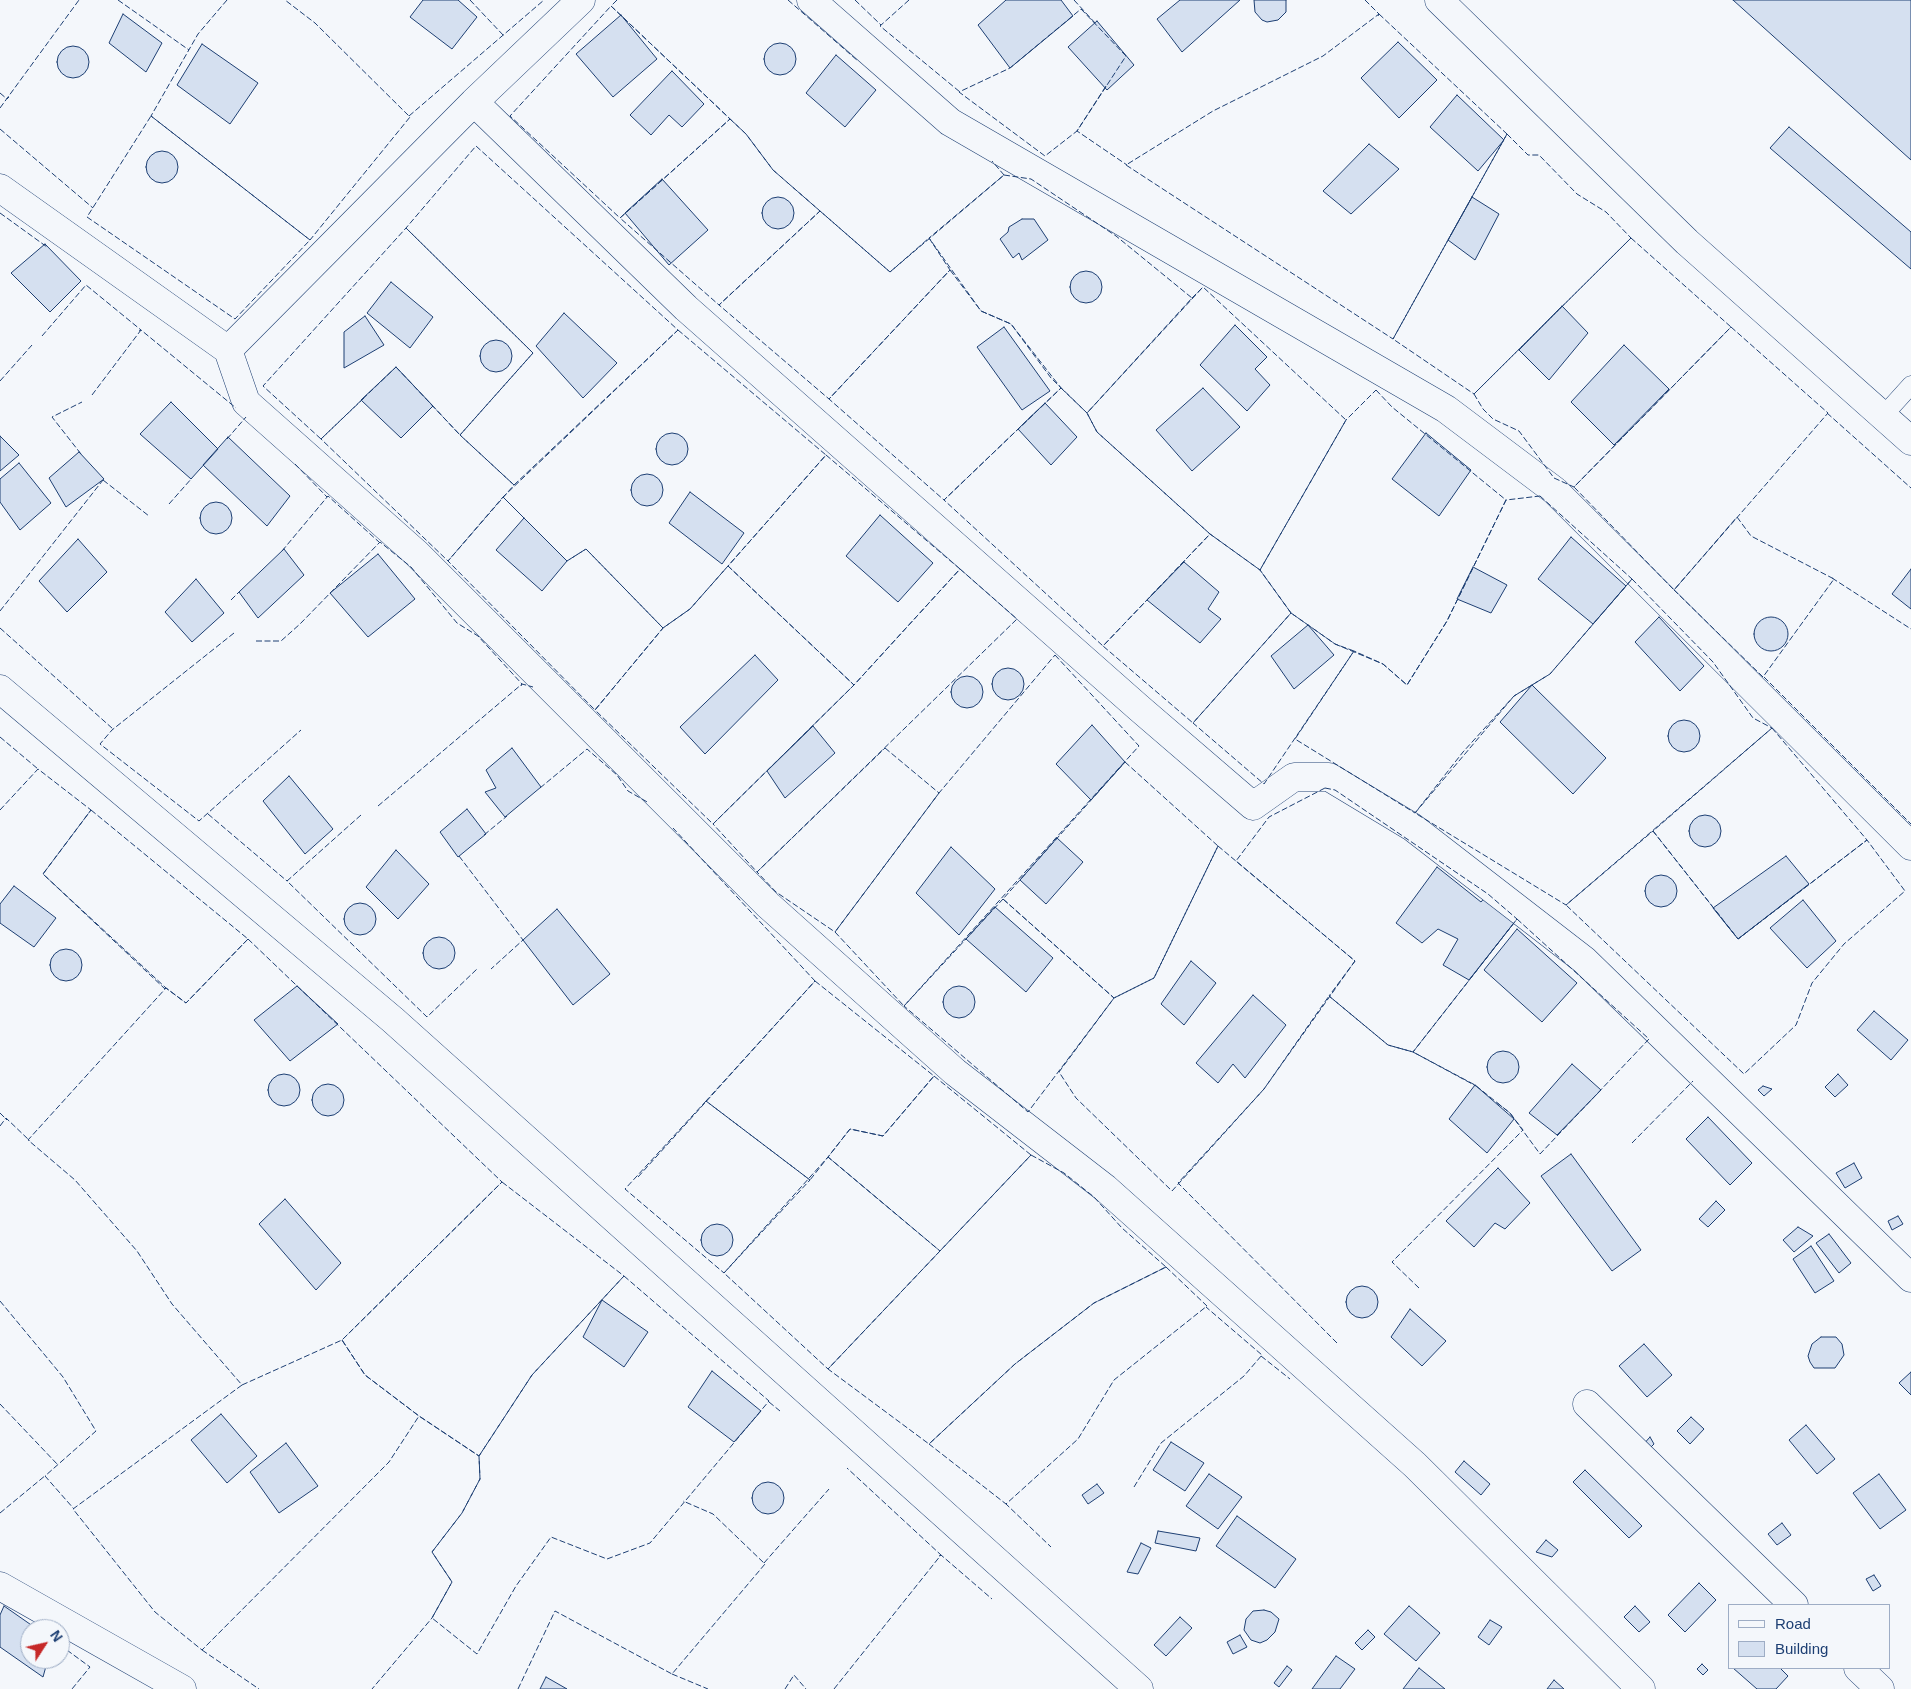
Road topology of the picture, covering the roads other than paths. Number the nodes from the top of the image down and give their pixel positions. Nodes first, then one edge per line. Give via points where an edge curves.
1 (581, 0) edge
2 (811, 0) edge
3 (1439, 0) edge
4 (474, 102) junction
5 (0, 188) edge
6 (228, 350) junction
7 (1911, 385) edge
8 (1883, 416) junction
9 (1911, 441) edge
10 (0, 688) edge
11 (1911, 846) edge
12 (1911, 1278) edge
13 (1587, 1404) dead end
14 (0, 1586) edge
15 (1793, 1604) edge
16 (1859, 1669) edge
17 (182, 1689) edge
18 (1139, 1689) edge
19 (1641, 1689) edge
20 (1880, 1689) edge

1 - 4 street
2 - 11 street via 950,122 1446,409 1555,491
3 - 8 street via 1688,242
4 - 6 street
4 - 12 street via 686,308 1253,806 1294,777 1329,777 1412,827 1584,960
5 - 6 street
6 - 19 street via 246,402 416,553 768,905 955,1072 1105,1188 1415,1465
7 - 8 lane
8 - 9 street
10 - 18 street via 393,1020
13 - 15 street
14 - 17 street
16 - 20 street

